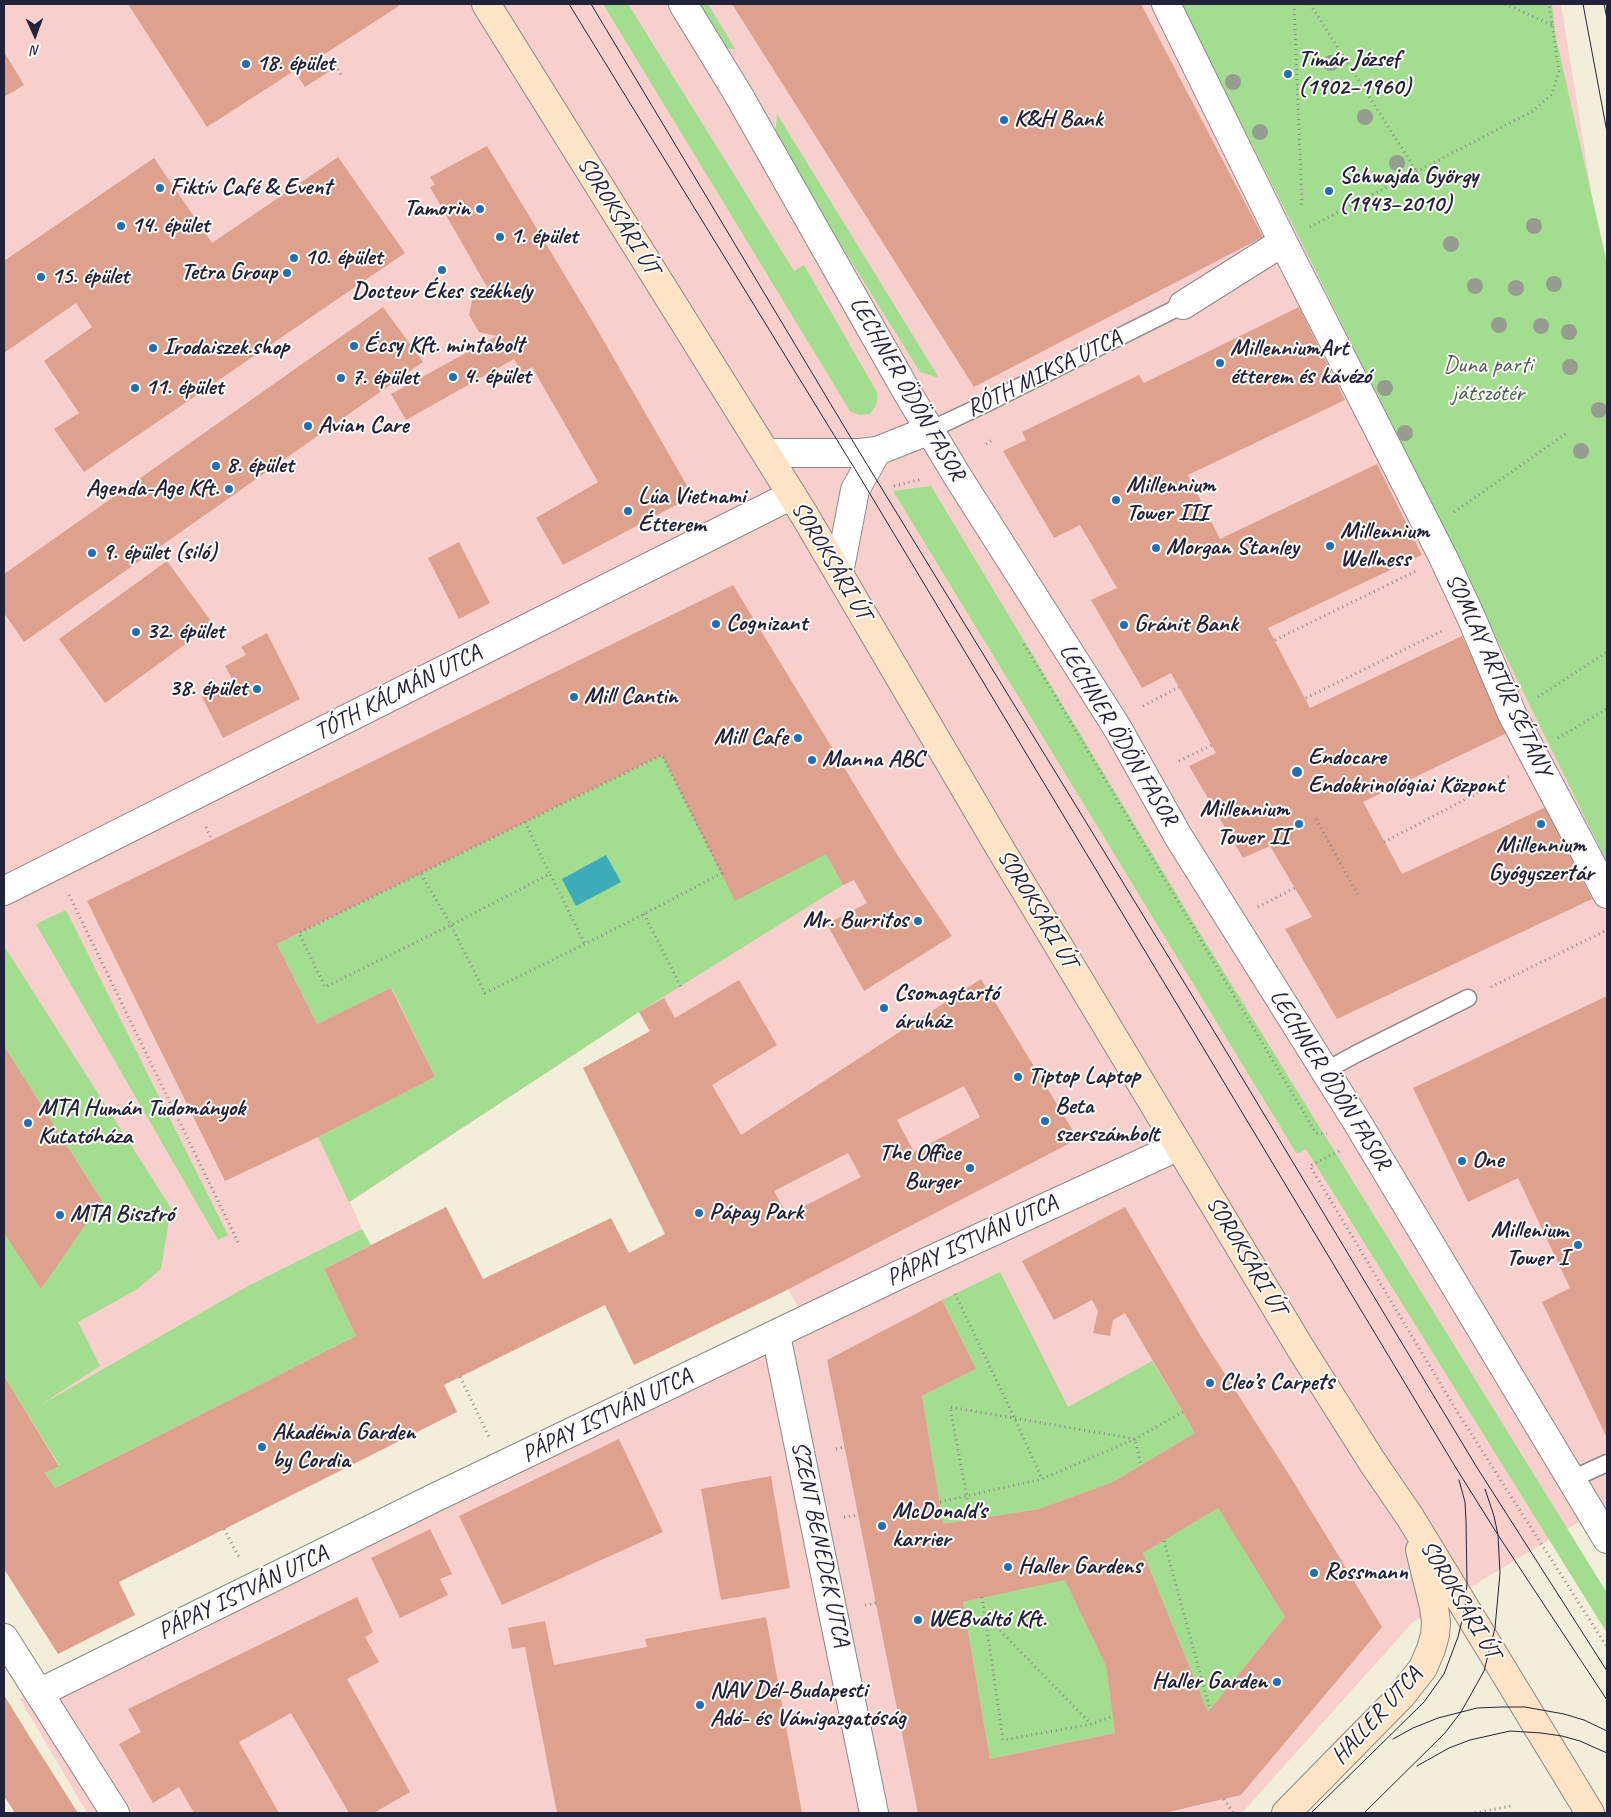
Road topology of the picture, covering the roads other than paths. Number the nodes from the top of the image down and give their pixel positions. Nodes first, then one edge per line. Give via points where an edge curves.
1 (486, 4) edge
2 (683, 4) edge
3 (1166, 4) edge
4 (1283, 242) junction
5 (1183, 305) joint
6 (930, 430) junction
7 (877, 451) junction
8 (766, 453) junction
9 (792, 495) junction
10 (838, 573) junction
11 (4, 891) edge
12 (1607, 894) edge
13 (1468, 998) road end
14 (1326, 1071) junction
15 (1179, 1146) junction
16 (776, 1334) junction
17 (1607, 1463) edge
18 (1572, 1480) junction
19 (1410, 1517) junction
20 (1607, 1539) edge
21 (4, 1638) edge
22 (39, 1693) junction
23 (1581, 1809) edge
24 (115, 1813) edge
25 (874, 1813) edge
26 (1286, 1813) edge

1 - 8 main road, SOROKSÁRI ÚT
2 - 6 street, LECHNER ÖDÖN FASOR
3 - 4 street, SOMLAY ARTÚR SÉTÁNY
4 - 5 street
4 - 12 street, SOMLAY ARTÚR SÉTÁNY via 1443,557 1512,714
5 - 6 lane, RÓTH MIKSA UTCA
6 - 7 street, RÓTH MIKSA UTCA
6 - 14 street, LECHNER ÖDÖN FASOR via 1118,729 1178,836
7 - 8 street, RÓTH MIKSA UTCA
7 - 10 street via 855,490
8 - 9 main road, SOROKSÁRI ÚT
9 - 10 main road, SOROKSÁRI ÚT
9 - 11 street, TÓTH KÁLMÁN UTCA
10 - 15 main road, SOROKSÁRI ÚT
13 - 14 lane
14 - 18 street, LECHNER ÖDÖN FASOR
15 - 16 street, PÁPAY ISTVÁN UTCA via 907,1270
15 - 19 main road, SOROKSÁRI ÚT via 1301,1349
16 - 22 street, PÁPAY ISTVÁN UTCA
16 - 25 street, SZENT BENEDEK UTCA
17 - 18 lane
18 - 20 street, LECHNER ÖDÖN FASOR
19 - 23 main road, SOROKSÁRI ÚT
19 - 26 main road, HALLER UTCA via 1434,1607 1436,1622 1431,1649 1423,1668 1401,1696
21 - 22 street
22 - 24 street

